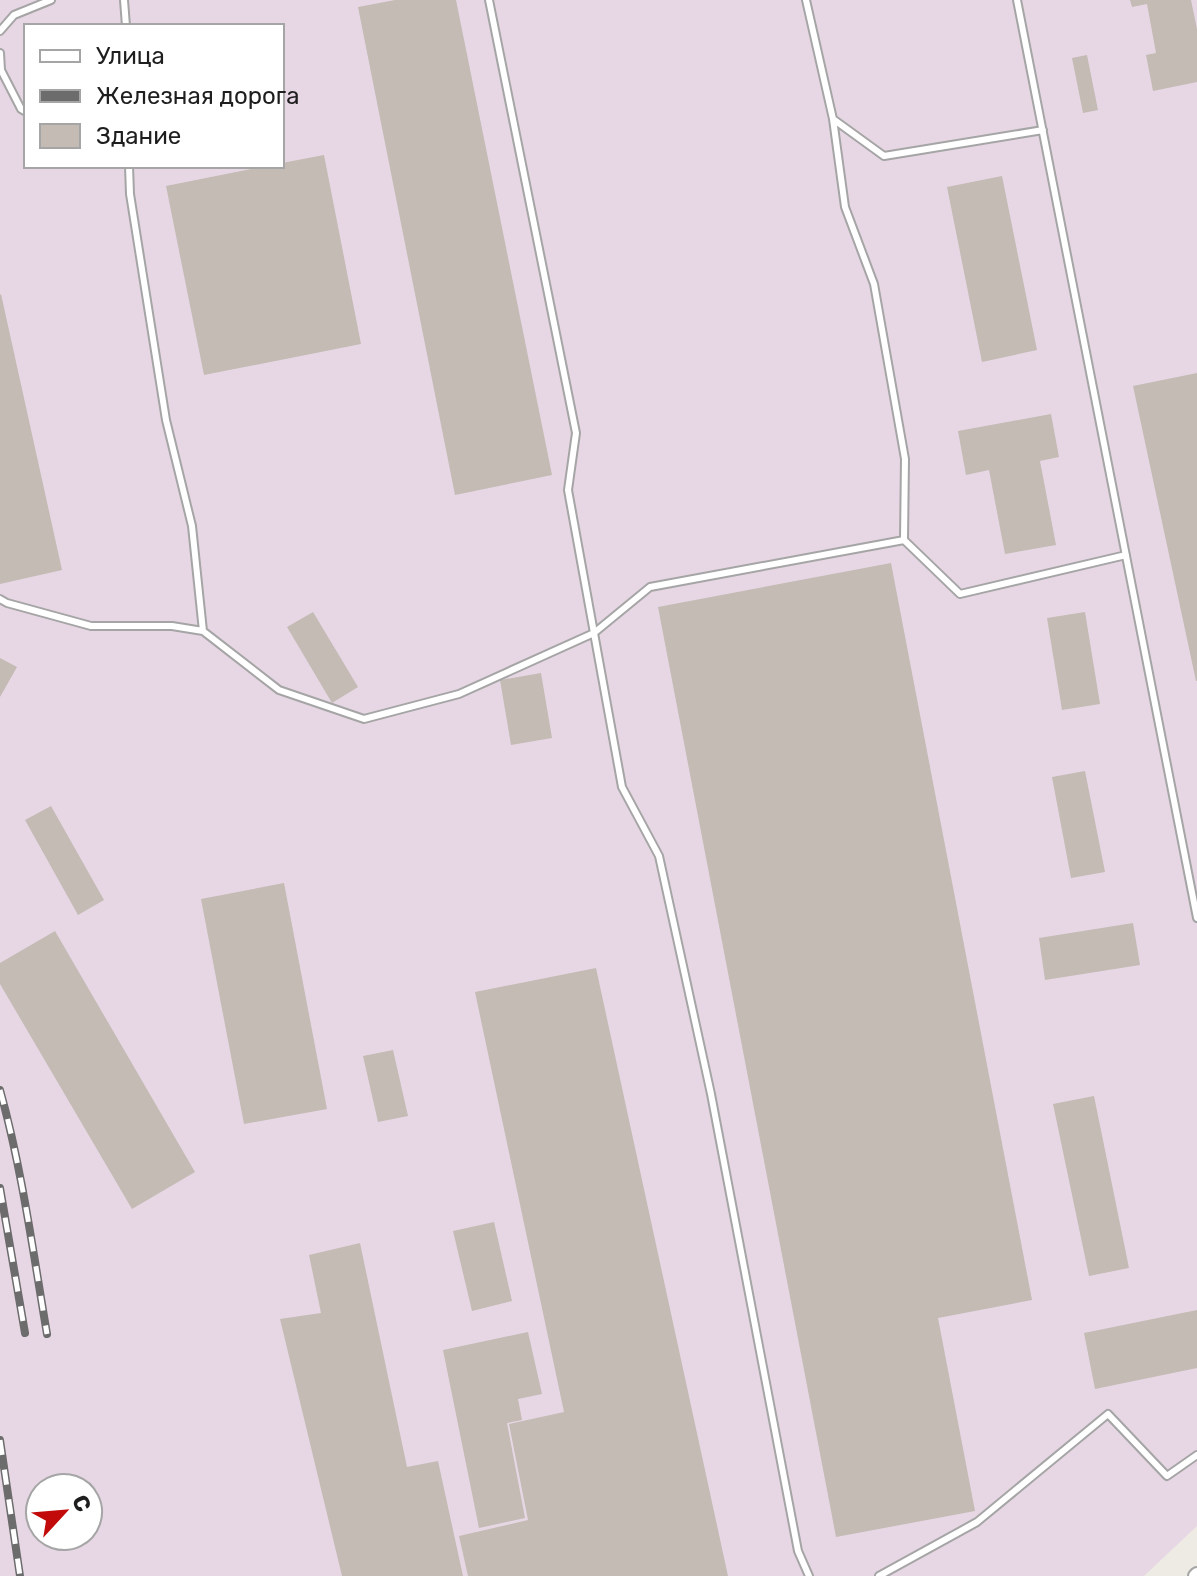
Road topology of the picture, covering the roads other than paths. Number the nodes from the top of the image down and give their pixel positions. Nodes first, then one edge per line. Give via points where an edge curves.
1 (51, 0) edge
2 (124, 0) edge
3 (489, 0) edge
4 (806, 0) edge
5 (1017, 0) edge
6 (126, 24) edge
7 (0, 31) edge
8 (0, 53) edge
9 (24, 111) edge
10 (833, 119) junction
11 (1043, 130) junction
12 (129, 168) edge
13 (904, 540) junction
14 (1126, 555) junction
15 (0, 599) edge
16 (203, 631) junction
17 (594, 633) junction
18 (1197, 918) edge
19 (1197, 1455) edge
20 (809, 1576) edge
21 (879, 1576) edge

1 - 7 lane via 14,15
2 - 6 lane
3 - 17 lane via 576,433 568,490
4 - 10 lane
5 - 11 lane
8 - 9 lane via 1,70
10 - 11 lane via 884,156
10 - 13 lane via 845,207 874,284 905,459
11 - 14 lane
12 - 16 lane via 166,420 192,526
13 - 14 lane via 960,594
13 - 17 lane via 650,587
14 - 18 lane
15 - 16 lane via 91,626
16 - 17 lane via 279,690 364,719 459,694
17 - 20 lane via 622,787 659,856 711,1094 798,1551
19 - 21 lane via 1167,1476 1108,1414 977,1522

